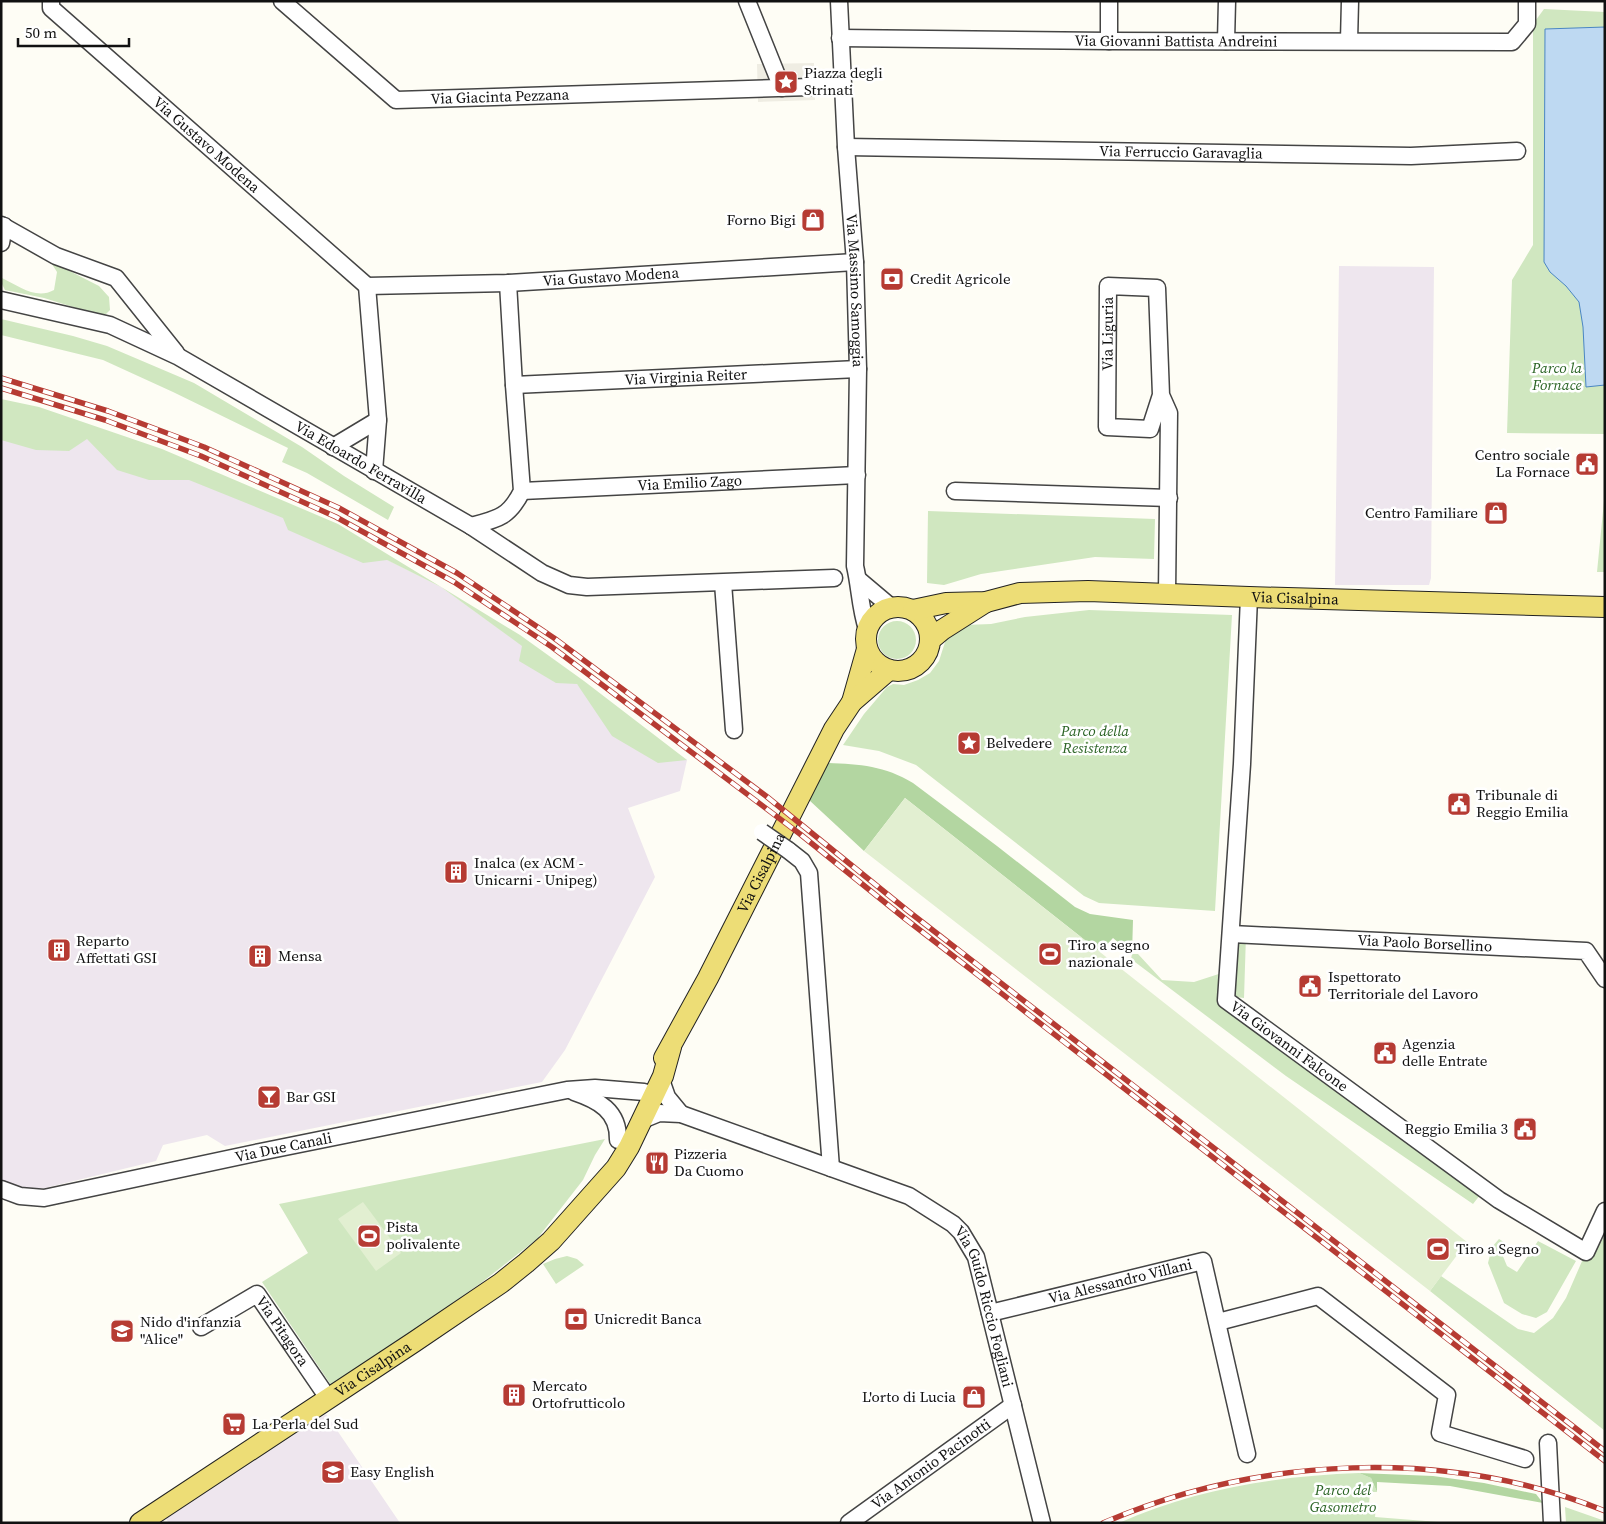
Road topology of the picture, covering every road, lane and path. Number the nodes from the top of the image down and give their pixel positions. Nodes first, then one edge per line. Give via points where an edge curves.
1 (51, 1) edge
2 (282, 1) edge
3 (747, 1) edge
4 (839, 1) edge
5 (1109, 1) edge
6 (1227, 1) edge
7 (1350, 1) edge
8 (1527, 1) edge
9 (840, 38) junction
10 (1109, 41) junction
11 (1226, 41) junction
12 (1349, 42) junction
13 (842, 86) junction
14 (782, 88) junction
15 (846, 147) junction
16 (1517, 151) dead end
17 (3, 225) edge
18 (1, 243) edge
19 (855, 262) junction
20 (508, 283) junction
21 (367, 286) junction
22 (1, 300) edge
23 (179, 357) junction
24 (858, 369) junction
25 (514, 385) junction
26 (1162, 395) junction
27 (378, 420) junction
28 (333, 447) junction
29 (374, 471) junction
30 (856, 475) junction
31 (522, 491) junction
32 (955, 491) dead end
33 (1169, 498) junction
34 (471, 526) junction
35 (834, 578) dead end
36 (859, 580) junction
37 (724, 583) junction
38 (1167, 594) junction
39 (1249, 597) junction
40 (986, 602) junction
41 (891, 607) junction
42 (1604, 607) edge
43 (913, 610) junction
44 (867, 629) junction
45 (930, 640) junction
46 (867, 649) junction
47 (889, 670) junction
48 (852, 702) junction
49 (734, 730) dead end
50 (762, 832) dead end
51 (1231, 934) junction
52 (1605, 979) edge
53 (671, 1047) junction
54 (661, 1080) junction
55 (567, 1090) junction
56 (644, 1092) junction
57 (681, 1114) junction
58 (642, 1120) junction
59 (618, 1140) junction
60 (831, 1168) junction
61 (1, 1189) edge
62 (588, 1198) junction
63 (1605, 1211) edge
64 (990, 1313) junction
65 (1218, 1322) junction
66 (201, 1327) dead end
67 (328, 1398) junction
68 (1014, 1406) junction
69 (1548, 1443) dead end
70 (1247, 1454) dead end
71 (1525, 1459) dead end
72 (140, 1523) edge
73 (849, 1523) edge
74 (1042, 1523) edge
75 (1552, 1523) edge

1 - 21 street, Via Gustavo Modena via 51,8
2 - 14 street, Via Giacinta Pezzana via 396,100
3 - 14 street
4 - 9 street, Via Massimo Samoggia
5 - 10 street
6 - 11 street
7 - 12 street
8 - 12 street, Via Giovanni Battista Andreini via 1527,24 1512,42
9 - 10 street, Via Giovanni Battista Andreini
9 - 13 street, Via Massimo Samoggia
10 - 11 street, Via Giovanni Battista Andreini
11 - 12 street, Via Giovanni Battista Andreini
13 - 14 street
13 - 15 street, Via Massimo Samoggia
15 - 16 street, Via Ferruccio Garavaglia via 1411,156
15 - 19 street, Via Massimo Samoggia
17 - 18 street
17 - 23 street via 56,256 116,278
19 - 20 street, Via Gustavo Modena
19 - 24 street, Via Massimo Samoggia
20 - 21 street, Via Gustavo Modena
20 - 25 street
21 - 27 street
22 - 23 street, Via Edoardo Ferravilla via 110,325
23 - 28 street, Via Edoardo Ferravilla
24 - 25 street, Via Virginia Reiter
24 - 30 street, Via Massimo Samoggia
25 - 31 street
26 - 26 street, Via Liguria via 1157,288 1108,286 1107,427 1150,429
26 - 33 street, Via Liguria via 1169,413
27 - 28 street
27 - 29 street
28 - 29 street, Via Edoardo Ferravilla
29 - 34 street, Via Edoardo Ferravilla
30 - 31 street, Via Emilio Zago
30 - 36 street, Via Massimo Samoggia via 855,566
31 - 34 street via 515,505 504,514
32 - 33 street
33 - 38 street, Via Liguria
34 - 37 street, Via Edoardo Ferravilla via 542,574 569,585 587,588
35 - 37 street, Via Edoardo Ferravilla
36 - 41 street
36 - 44 street, Via Massimo Samoggia via 858,592
37 - 49 street
38 - 39 main road, Via Cisalpina
38 - 40 main road, Via Cisalpina via 1020,593
39 - 42 main road, Via Cisalpina
39 - 51 street, Via Giovanni Falcone
40 - 43 main road, Via Cisalpina via 946,603
40 - 45 main road, Via Cisalpina
41 - 43 main road, Via Cisalpina
41 - 44 main road via 876,614
43 - 45 main road via 926,623
44 - 46 main road, Via Cisalpina
45 - 47 main road, Via Cisalpina via 923,658 916,665 898,671
46 - 47 main road via 879,665
46 - 48 main road, Via Cisalpina
47 - 48 main road, Via Cisalpina
48 - 53 main road, Via Cisalpina via 834,730
50 - 60 street, bridge via 802,861 809,873
51 - 52 street, Via Paolo Borsellino via 1586,952
51 - 63 street, Via Giovanni Falcone via 1226,1000 1499,1200 1586,1252
53 - 54 main road, Via Cisalpina
53 - 56 main road, Via Cisalpina
54 - 57 street via 667,1097
54 - 58 main road, Via Cisalpina
55 - 56 street, Via Due Canali via 595,1088
55 - 59 street, Via Due Canali via 592,1098 603,1106 618,1128
55 - 61 street, Via Due Canali via 44,1198 20,1196
56 - 59 main road, Via Cisalpina
57 - 58 street, Via Guido Riccio Fogliani via 660,1113
57 - 60 street, Via Guido Riccio Fogliani
58 - 62 main road, Via Cisalpina via 616,1168
59 - 62 main road, Via Cisalpina via 604,1161
60 - 64 street, Via Guido Riccio Fogliani via 909,1196 953,1224 976,1257
62 - 67 main road, Via Cisalpina via 551,1241 501,1283
64 - 65 street, Via Alessandro Villani via 1203,1261
64 - 68 street, Via Guido Riccio Fogliani
65 - 70 street, Via Alessandro Villani
65 - 71 street via 1318,1296 1447,1395 1440,1433
66 - 67 street, Via Pitagora via 258,1294
67 - 72 main road, Via Cisalpina
68 - 73 street, Via Antonio Pacinotti
68 - 74 street, Via Guido Riccio Fogliani
69 - 75 street

